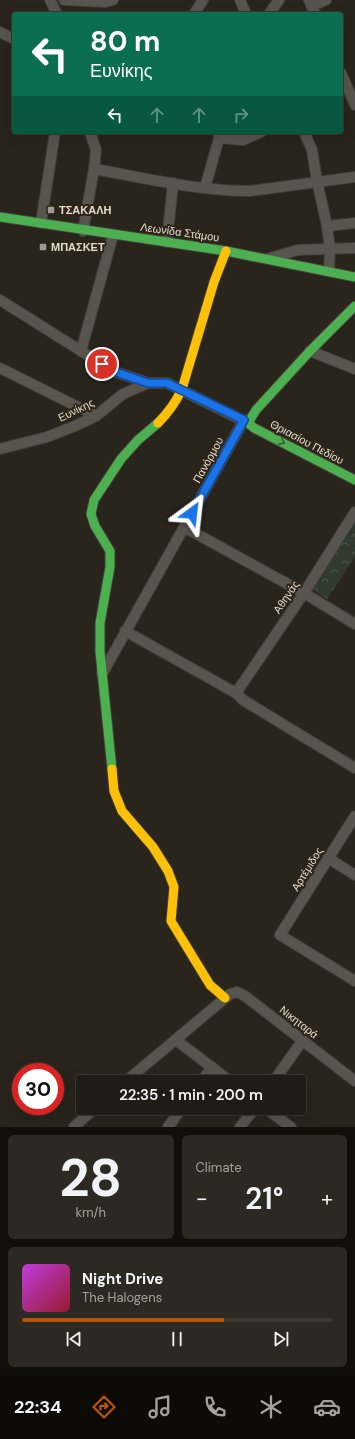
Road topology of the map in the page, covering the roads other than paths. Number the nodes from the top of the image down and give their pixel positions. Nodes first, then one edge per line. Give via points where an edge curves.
1 (50, 0) edge
2 (64, 0) edge
3 (113, 0) edge
4 (203, 0) edge
5 (240, 0) edge
6 (279, 0) edge
7 (326, 0) edge
8 (312, 7) edge
9 (56, 12) edge
10 (195, 12) edge
11 (245, 12) edge
12 (270, 12) edge
13 (0, 32) edge
14 (12, 38) edge
15 (343, 78) edge
16 (349, 95) edge
17 (355, 106) edge
18 (55, 134) edge
19 (91, 134) edge
20 (256, 134) edge
21 (305, 134) edge
22 (219, 135) edge
23 (94, 169) junction
24 (355, 177) edge
25 (317, 181) junction
26 (174, 183) junction
27 (205, 188) junction
28 (0, 217) edge
29 (41, 223) junction
30 (355, 223) edge
31 (327, 226) junction
32 (83, 231) junction
33 (113, 236) junction
34 (167, 242) junction
35 (355, 248) edge
36 (330, 249) junction
37 (226, 251) junction
38 (268, 259) junction
39 (330, 271) junction
40 (355, 277) edge
41 (0, 300) edge
42 (355, 306) edge
43 (81, 351) junction
44 (310, 351) junction
45 (0, 368) edge
46 (355, 369) edge
47 (148, 383) junction
48 (182, 390) junction
49 (96, 416) junction
50 (248, 420) junction
51 (0, 449) edge
52 (355, 472) edge
53 (355, 480) edge
54 (355, 512) edge
55 (184, 527) junction
56 (304, 593) junction
57 (355, 624) edge
58 (125, 631) junction
59 (102, 675) junction
60 (236, 693) junction
61 (355, 768) edge
62 (355, 816) edge
63 (328, 858) junction
64 (355, 875) edge
65 (355, 981) edge
66 (225, 998) junction
67 (176, 1040) junction
68 (303, 1040) junction
69 (212, 1067) junction
70 (134, 1075) edge
71 (206, 1075) edge
72 (222, 1075) edge
73 (278, 1075) edge
74 (355, 1081) edge
75 (87, 1115) edge
76 (177, 1115) edge
77 (249, 1115) edge
78 (275, 1115) edge
79 (74, 1127) edge
80 (168, 1127) edge
81 (240, 1127) edge
82 (291, 1127) edge

1 - 9 street
2 - 3 street
4 - 10 street
5 - 11 street
6 - 12 street
7 - 8 street
13 - 14 street
15 - 16 street
16 - 17 street
18 - 29 street
19 - 23 street via 96,150
20 - 22 street via 243,140
21 - 25 street via 312,150
22 - 27 street
23 - 26 street
23 - 32 street
24 - 25 street
25 - 27 street via 250,191
25 - 31 street
26 - 27 street
26 - 34 street
28 - 29 street, Λεωνίδα Στάμου
29 - 32 street, Λεωνίδα Στάμου
30 - 31 street
31 - 36 street
32 - 33 street, Λεωνίδα Στάμου
33 - 34 street, Λεωνίδα Στάμου
33 - 43 street
34 - 37 street, Λεωνίδα Στάμου
35 - 36 street
36 - 38 street via 298,250
36 - 39 street
37 - 38 street, Λεωνίδα Στάμου
37 - 48 street via 214,282
38 - 39 street, Λεωνίδα Στάμου
39 - 40 street, Λεωνίδα Στάμου
41 - 43 street
42 - 44 street, Πανόρμου
43 - 47 street via 113,371
44 - 46 street
44 - 50 street, Πανόρμου
45 - 49 street
47 - 48 street, Ευνίκης via 167,383
47 - 49 street, Ευνίκης via 123,394
48 - 50 street, Ευνίκης
48 - 59 street via 163,418 121,459 94,500 91,514 110,551 110,566 100,623
49 - 51 street, Ευνίκης via 46,437
50 - 52 street, Θριασίου Πεδίου
50 -> 53 street, Θριασίου Πεδίου via 254,428
50 - 55 street, Πανόρμου
54 - 56 street, Αθηνάς
55 - 56 street
55 - 58 street, Πανόρμου
56 - 57 street
56 - 60 street, Αθηνάς
58 - 59 street, Πανόρμου
58 - 60 street
59 - 66 street via 114,790 122,811 153,847 168,870 174,888 171,921 210,985
60 - 61 street via 243,700
62 - 63 street, Αρτέμιδος
63 - 64 street
63 - 65 street, Αρτέμιδος via 280,936
66 - 67 street
66 - 68 street, Νικηταρά via 237,992 245,996
67 - 69 street
67 - 70 street
68 - 73 street
68 - 74 street, Νικηταρά
69 - 71 street
69 - 72 street
75 - 79 street
76 - 80 street
77 - 81 street
78 - 82 street

